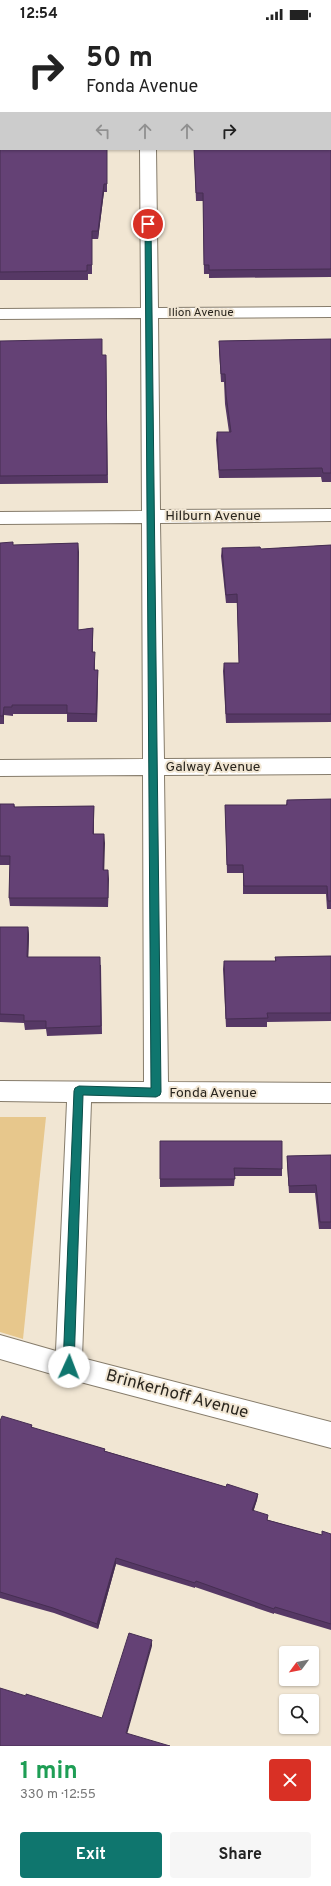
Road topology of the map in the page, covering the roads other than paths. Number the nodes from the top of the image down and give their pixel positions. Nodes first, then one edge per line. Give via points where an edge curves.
1 (148, 150) edge
2 (331, 312) edge
3 (0, 314) edge
4 (148, 314) junction
5 (331, 516) edge
6 (151, 517) junction
7 (0, 518) edge
8 (331, 766) edge
9 (154, 767) junction
10 (0, 768) edge
11 (0, 1091) edge
12 (79, 1091) junction
13 (156, 1092) junction
14 (331, 1092) edge
15 (0, 1347) edge
16 (69, 1367) junction
17 (331, 1435) edge

1 - 4 street
2 - 4 street, Ilion Avenue
3 - 4 street, Ilion Avenue
4 - 6 street
5 - 6 street, Hilburn Avenue
6 - 7 street, Hilburn Avenue
6 - 9 street
8 - 9 street, Galway Avenue
9 - 10 street, Galway Avenue
9 - 13 street
11 - 12 street, Fonda Avenue
12 - 13 street, Fonda Avenue
12 - 16 street
13 - 14 street, Fonda Avenue
15 - 16 street, Brinkerhoff Avenue
16 - 17 street, Brinkerhoff Avenue

